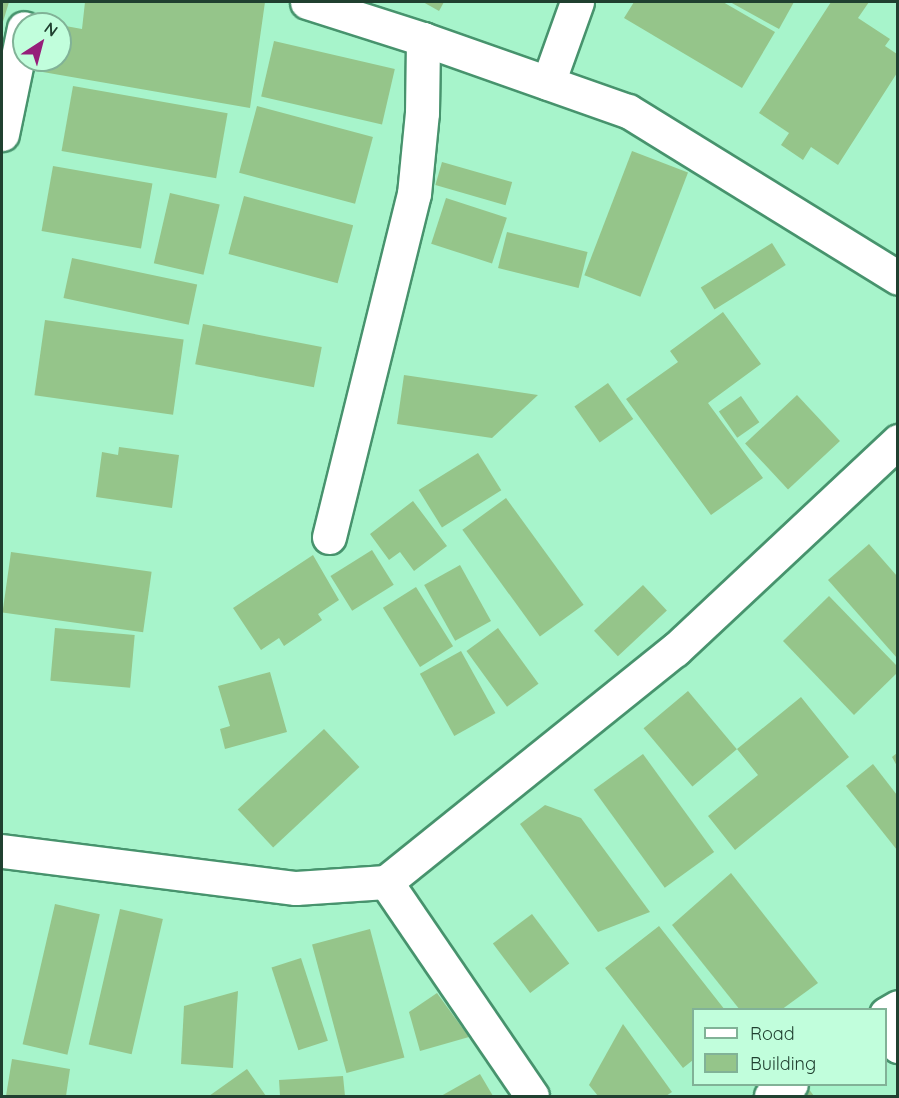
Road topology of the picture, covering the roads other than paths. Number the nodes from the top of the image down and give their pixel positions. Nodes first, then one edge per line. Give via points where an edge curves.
1 (307, 2) edge
2 (577, 2) edge
3 (423, 39) junction
4 (15, 72) edge
5 (548, 83) junction
6 (2, 134) edge
7 (897, 278) edge
8 (897, 441) edge
9 (329, 537) dead end
10 (2, 851) edge
11 (386, 882) junction
12 (788, 1086) edge
13 (532, 1096) edge
14 (771, 1096) edge

1 - 3 street
2 - 5 street
3 - 5 street
3 - 9 street via 422,113 414,194
4 - 6 street
5 - 7 street via 628,111
8 - 11 street via 675,651
10 - 11 street via 296,888
11 - 13 street
12 - 14 street

